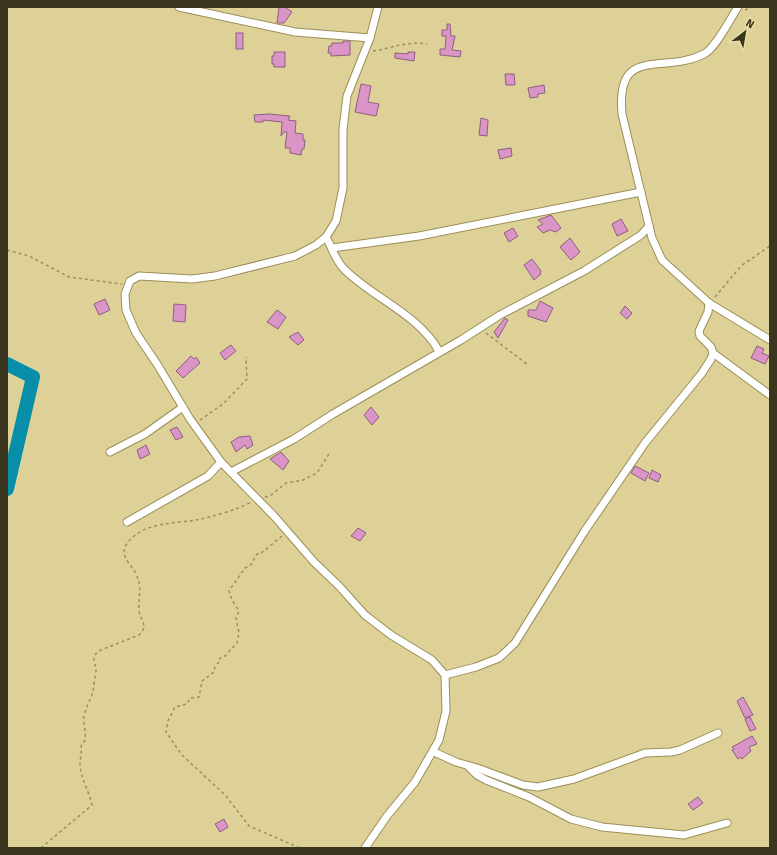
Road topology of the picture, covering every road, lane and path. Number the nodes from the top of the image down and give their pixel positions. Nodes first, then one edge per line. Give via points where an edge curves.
1 (179, 7) edge
2 (378, 7) edge
3 (738, 7) edge
4 (370, 38) junction
5 (427, 44) dead end
6 (366, 52) junction
7 (641, 192) junction
8 (649, 226) junction
9 (326, 237) junction
10 (770, 246) edge
11 (332, 248) junction
12 (7, 250) edge
13 (127, 285) junction
14 (709, 302) junction
15 (480, 327) junction
16 (768, 336) edge
17 (439, 351) junction
18 (713, 353) junction
19 (246, 357) dead end
20 (528, 365) dead end
21 (770, 395) edge
22 (183, 406) junction
23 (194, 425) junction
24 (110, 452) dead end
25 (329, 454) dead end
26 (221, 462) junction
27 (231, 472) junction
28 (258, 499) junction
29 (128, 522) dead end
30 (288, 532) junction
31 (445, 675) junction
32 (718, 733) dead end
33 (434, 752) junction
34 (469, 767) junction
35 (727, 823) dead end
36 (41, 848) edge
37 (300, 848) edge
38 (365, 848) edge

1 - 4 street via 295,32
2 - 4 street
3 - 7 street via 708,51 676,62 642,67 631,71 626,78 621,98 622,114
4 - 6 street
5 - 6 path via 413,42
6 - 9 street via 347,96 343,129 343,188 336,221
7 - 8 street
7 - 11 street via 419,236
8 - 14 street via 662,260
8 - 15 street via 641,235 584,270
9 - 11 street
9 - 13 street via 316,246 275,262 203,278 139,276
10 - 14 path via 741,266
11 - 17 street via 342,267 401,310 430,337
12 - 13 path via 28,256 69,276
13 - 22 street via 126,310 133,326
14 - 16 street
14 - 18 street via 708,312 699,331
15 - 17 street
15 - 20 path
17 - 27 street via 294,439
18 - 21 street
18 - 31 street via 702,373 645,443 604,502 515,643 499,658 476,668
19 - 23 path via 247,379 223,404
22 - 23 street
22 - 24 street via 145,434
23 - 26 street
25 - 28 path via 317,473 302,480 286,483 270,496
26 - 27 street
26 - 29 street via 208,476
27 - 28 street
28 - 30 street
28 - 36 path via 245,507 203,519 147,528 133,536 125,546 124,555 140,582 139,611 144,621 144,629 139,635 96,652 93,658 96,672 94,691 84,718 86,734 81,746 80,763 92,805
30 - 31 street via 365,615 391,635 432,660
30 - 37 path via 257,554 229,591 239,611 236,618 239,634 237,643 220,658 214,672 202,681 199,697 190,698 187,704 175,707 166,732 181,754 226,796 249,826
31 - 33 street via 446,710
32 - 34 street via 680,750 645,753 592,773 547,786 523,785
33 - 34 street
33 - 38 street via 415,782
34 - 35 street via 486,780 529,797 571,819 602,827 684,835

